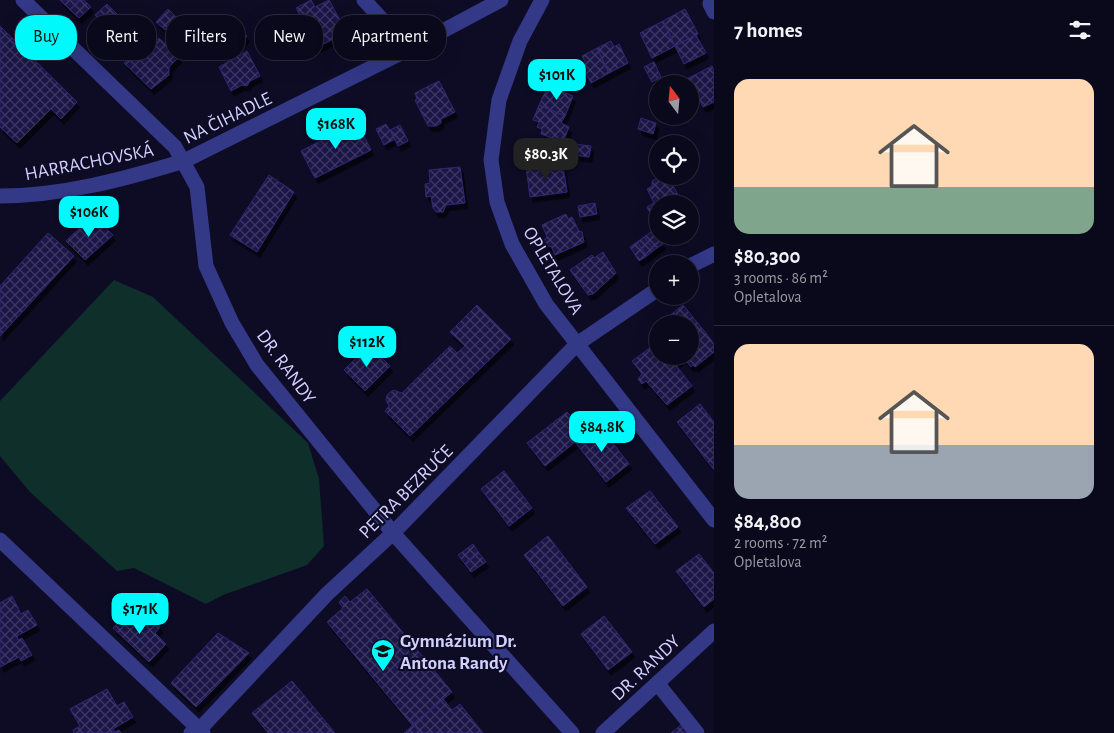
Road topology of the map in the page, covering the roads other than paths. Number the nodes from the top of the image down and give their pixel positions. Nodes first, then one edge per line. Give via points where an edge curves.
1 (23, 0) edge
2 (364, 0) edge
3 (501, 0) edge
4 (542, 0) edge
5 (711, 0) edge
6 (714, 12) edge
7 (378, 15) edge
8 (446, 29) edge
9 (387, 60) edge
10 (184, 161) junction
11 (0, 196) edge
12 (714, 254) edge
13 (699, 262) edge
14 (649, 295) edge
15 (577, 344) junction
16 (714, 520) edge
17 (393, 533) junction
18 (0, 540) edge
19 (714, 631) edge
20 (657, 683) junction
21 (198, 732) edge
22 (572, 733) edge
23 (603, 733) edge
24 (697, 733) edge

1 - 10 street, DR. RANDY via 174,147
2 - 7 street
3 - 8 street, NA ČIHADLE
4 - 15 street, OPLETALOVA via 520,41 499,100 491,160 497,202 512,244 546,304
5 - 6 street
9 - 10 street, NA ČIHADLE
10 - 11 street, HARRACHOVSKÁ via 79,188
10 - 17 street, DR. RANDY via 197,187 206,266 232,323 257,365
12 - 13 street
14 - 15 street, PETRA BEZRUČE
15 - 16 street, OPLETALOVA
15 - 17 street, PETRA BEZRUČE
17 - 21 street, PETRA BEZRUČE via 327,594
17 - 22 street, DR. RANDY
18 - 21 street
19 - 20 street, DR. RANDY
20 - 23 street, DR. RANDY
20 - 24 street

